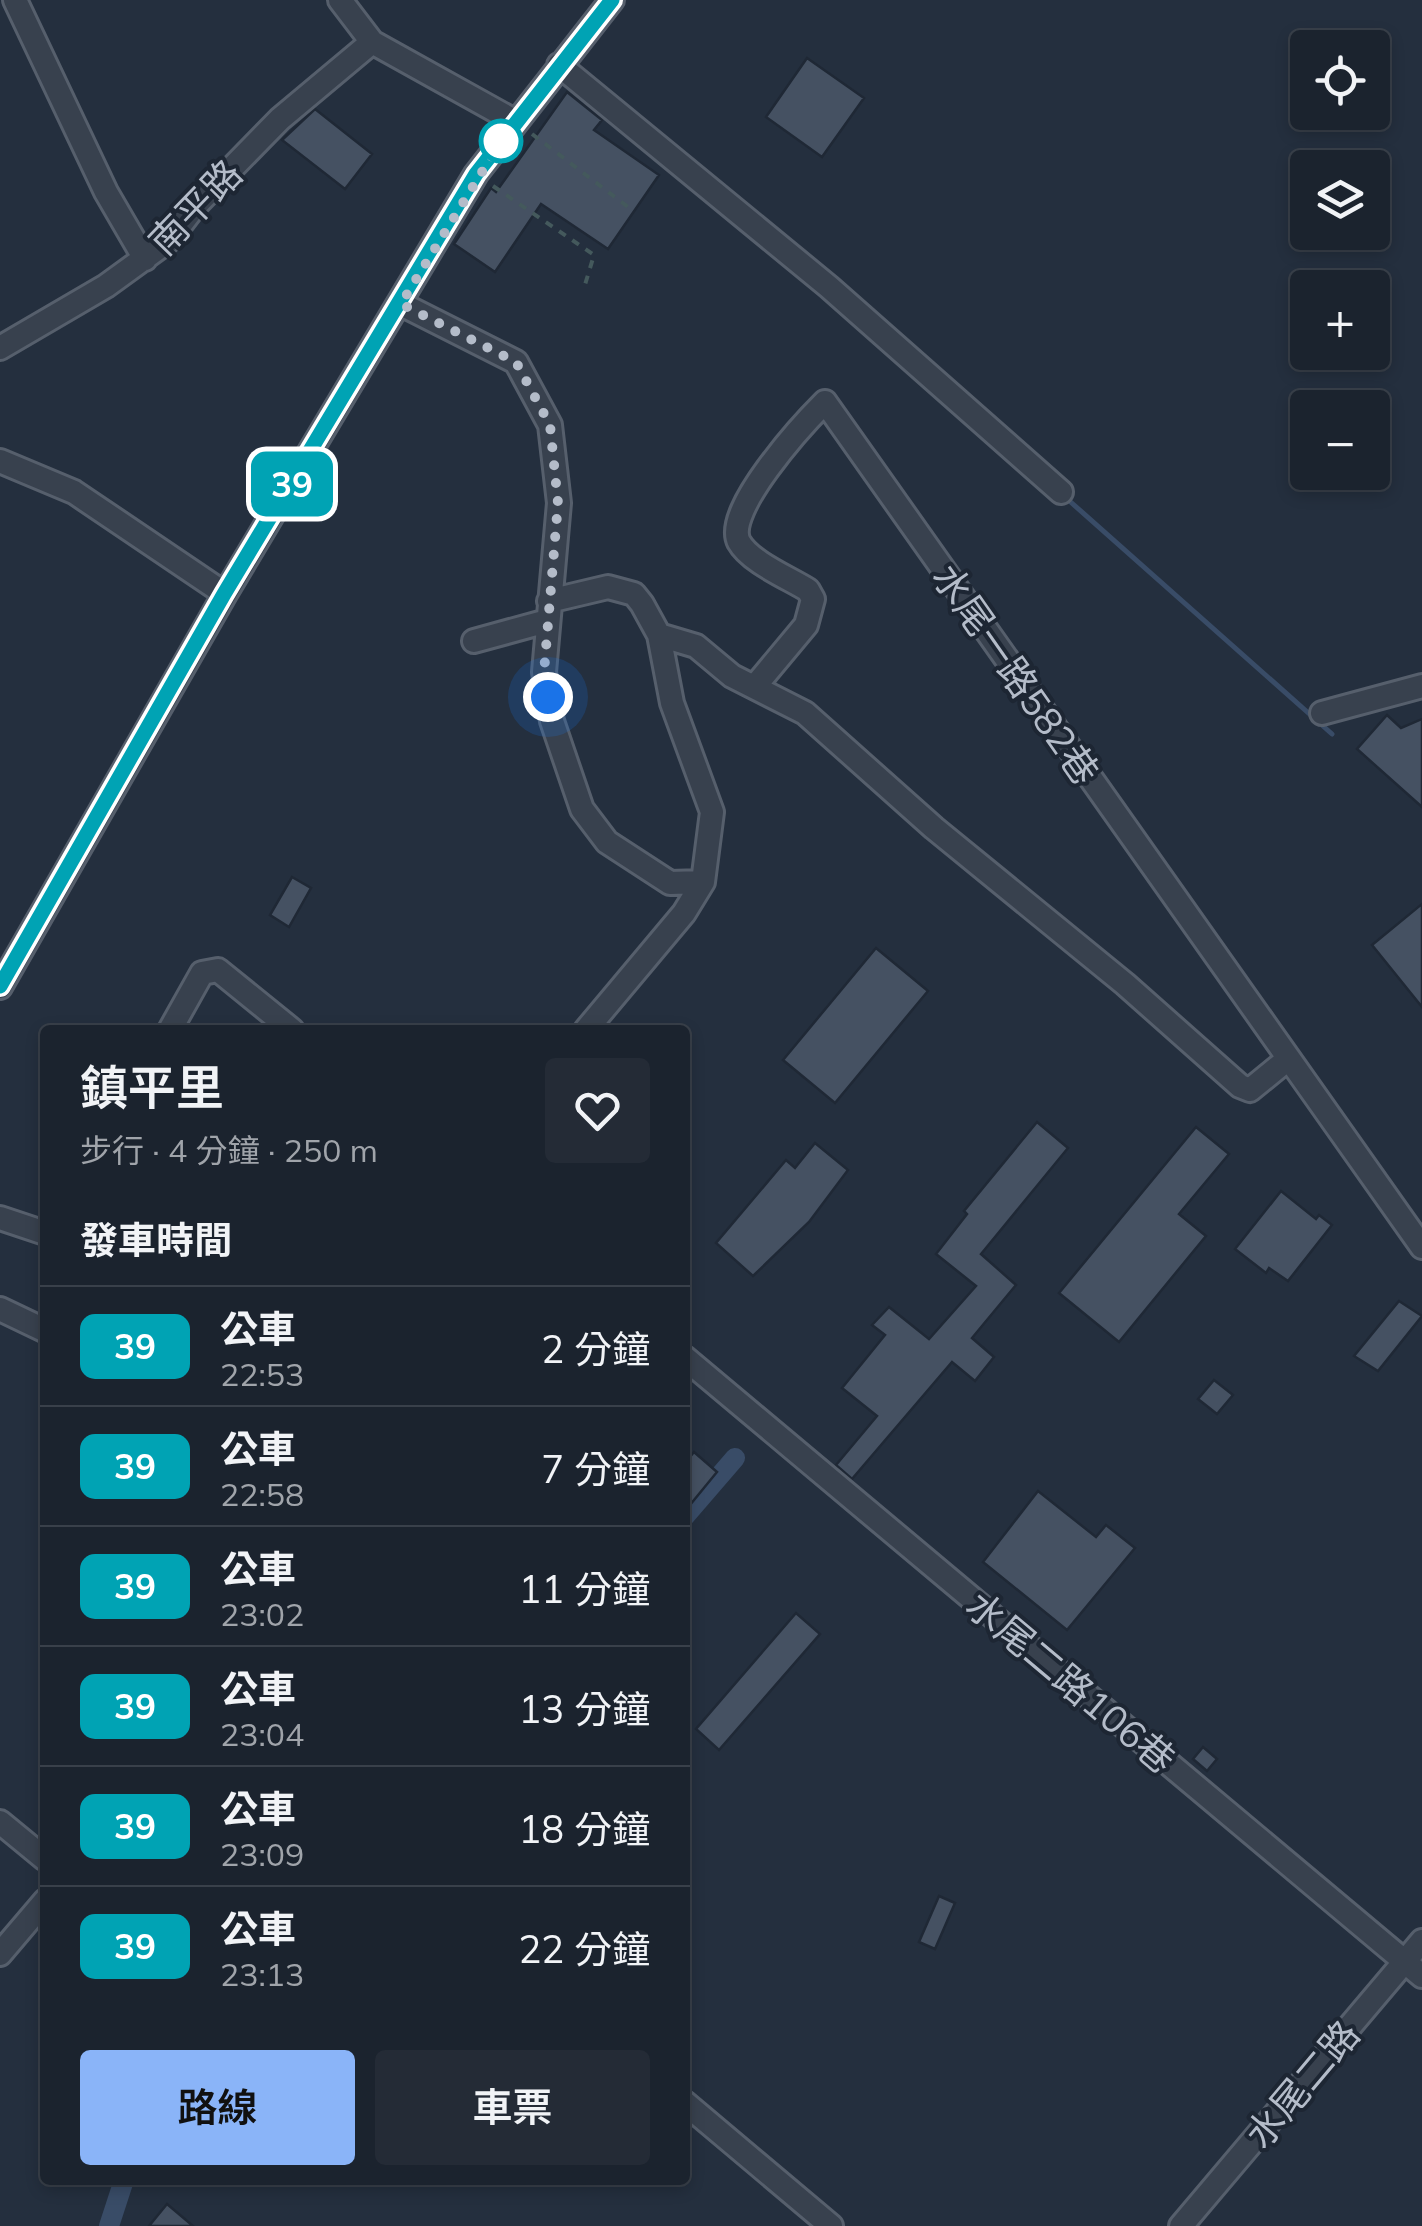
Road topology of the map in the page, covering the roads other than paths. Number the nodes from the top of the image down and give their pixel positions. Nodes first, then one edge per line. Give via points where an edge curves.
1 (15, 0) edge
2 (340, 0) edge
3 (612, 0) edge
4 (372, 42) junction
5 (559, 65) junction
6 (516, 122) junction
7 (146, 259) junction
8 (401, 304) junction
9 (0, 348) edge
10 (0, 460) edge
11 (1061, 492) dead end
12 (224, 594) junction
13 (548, 611) junction
14 (659, 635) junction
15 (474, 641) dead end
16 (756, 685) junction
17 (1422, 686) edge
18 (1322, 713) dead end
19 (703, 882) junction
20 (0, 986) edge
21 (173, 1025) edge
22 (286, 1025) edge
23 (590, 1025) edge
24 (1288, 1059) junction
25 (0, 1218) edge
26 (40, 1231) edge
27 (1422, 1248) edge
28 (0, 1309) edge
29 (40, 1328) edge
30 (690, 1362) edge
31 (0, 1822) edge
32 (40, 1855) edge
33 (40, 1906) edge
34 (1422, 1941) edge
35 (0, 1954) edge
36 (1414, 1969) edge
37 (690, 2107) edge
38 (831, 2226) edge
39 (1181, 2226) edge

1 - 7 street via 106,192
2 - 4 street
3 - 5 street
4 - 6 street
4 - 7 street, 南平路 via 280,119
5 - 6 street
5 - 11 street via 830,287
6 - 8 street via 476,174
7 - 9 street, 南平路
8 - 12 street
8 - 13 street via 516,362 550,425 558,503
10 - 12 street via 74,492
12 - 20 street
13 - 14 street via 608,588 634,594
13 - 15 street
13 - 19 street via 544,672 552,722 591,825 628,860 670,883
14 - 16 street via 696,646 732,676
14 - 19 street via 672,703 712,812
16 - 24 street via 805,713 1240,1086 1258,1087
16 - 24 street, 水尾一路582巷 via 806,625 813,599 744,549 736,538 738,518 800,426 825,402
17 - 18 street
19 - 23 street
21 - 22 street via 202,974 218,970
24 - 27 street, 水尾一路582巷
25 - 26 street
28 - 29 street
30 - 36 street, 水尾二路106巷
31 - 32 street
33 - 35 street
34 - 36 street, 水尾二路
36 - 39 street, 水尾二路
37 - 38 street

